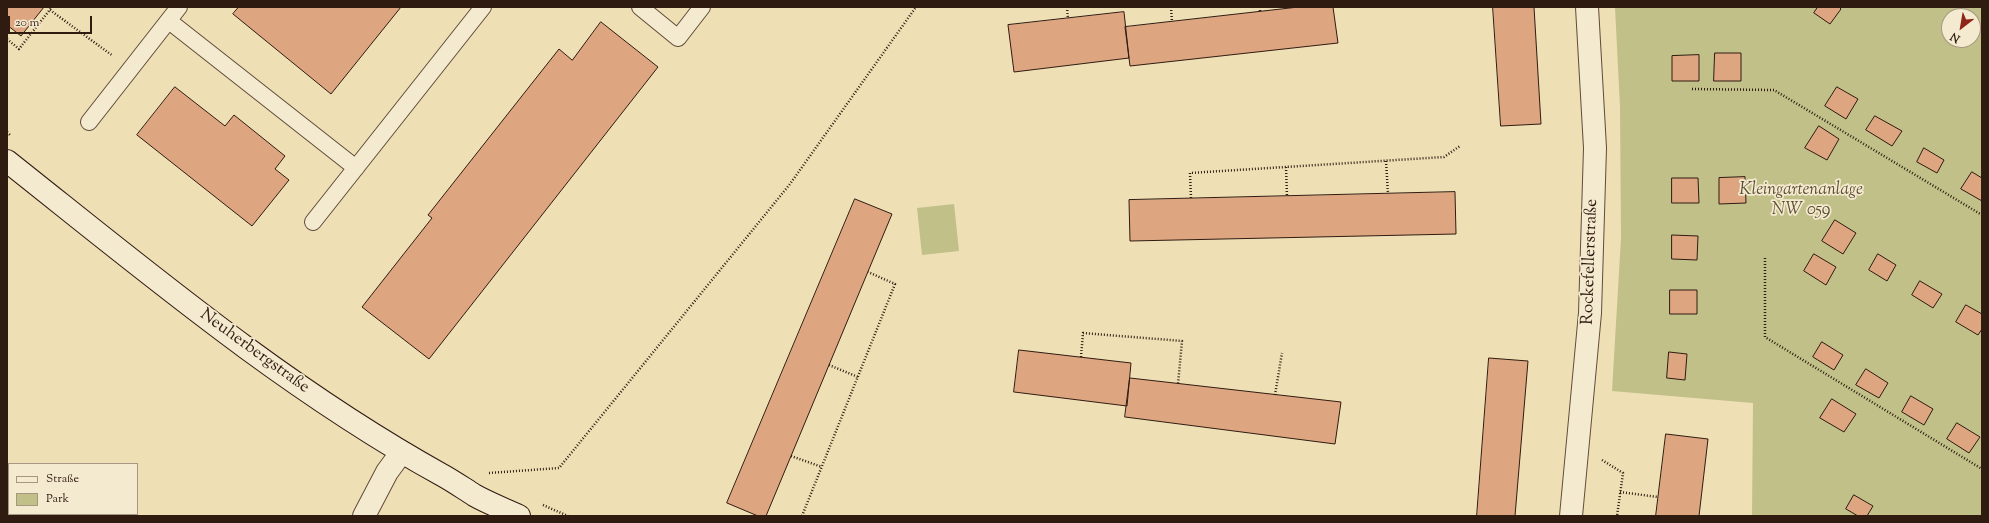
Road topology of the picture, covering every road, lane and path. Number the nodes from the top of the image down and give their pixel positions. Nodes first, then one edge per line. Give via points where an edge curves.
1 (179, 7) edge
2 (483, 7) edge
3 (640, 7) edge
4 (702, 7) edge
5 (916, 7) edge
6 (1067, 7) edge
7 (1171, 7) edge
8 (1260, 7) edge
9 (1587, 7) edge
10 (51, 8) edge
11 (1260, 11) dead end
12 (1068, 18) dead end
13 (169, 21) junction
14 (1172, 22) dead end
15 (7, 39) edge
16 (131, 69) junction
17 (1692, 89) dead end
18 (89, 122) dead end
19 (1460, 146) dead end
20 (7, 161) edge
21 (1386, 161) junction
22 (1286, 167) junction
23 (356, 168) junction
24 (1388, 194) dead end
25 (1287, 196) dead end
26 (1190, 198) dead end
27 (1982, 215) edge
28 (313, 222) dead end
29 (1765, 258) dead end
30 (868, 272) dead end
31 (1282, 353) dead end
32 (1081, 357) dead end
33 (829, 365) dead end
34 (858, 377) junction
35 (1178, 384) dead end
36 (1275, 394) dead end
37 (1578, 445) junction
38 (401, 453) junction
39 (791, 456) dead end
40 (822, 467) junction
41 (1982, 469) edge
42 (488, 473) dead end
43 (1620, 492) junction
44 (1658, 497) dead end
45 (364, 516) edge
46 (519, 516) edge
47 (802, 516) edge
48 (1571, 516) edge
49 (1617, 516) edge

1 - 13 lane
2 - 23 lane
3 - 4 lane via 678,38
5 - 42 path via 790,184 559,468
6 - 12 path
7 - 14 path
8 - 11 path
9 - 37 main road, Rockefellerstraße via 1595,148 1590,313
10 - 15 path via 19,49
10 - 16 path
13 - 16 lane
13 - 23 lane
16 - 18 lane
17 - 27 path via 1774,90
19 - 21 path via 1444,157
20 - 38 main road, Neuherbergstraße via 251,352
21 - 22 path
21 - 24 path
22 - 25 path
22 - 26 path via 1190,173
23 - 28 lane
29 - 41 path via 1765,337
30 - 34 path via 894,284
31 - 36 path
32 - 35 path via 1083,333 1182,341
33 - 34 path
34 - 40 path
37 - 43 path via 1623,473
37 - 48 main road, Rockefellerstraße
38 - 45 main road via 387,472
38 - 46 main road, Neuherbergstraße via 475,496
39 - 40 path
40 - 47 path
43 - 44 path
43 - 49 path

